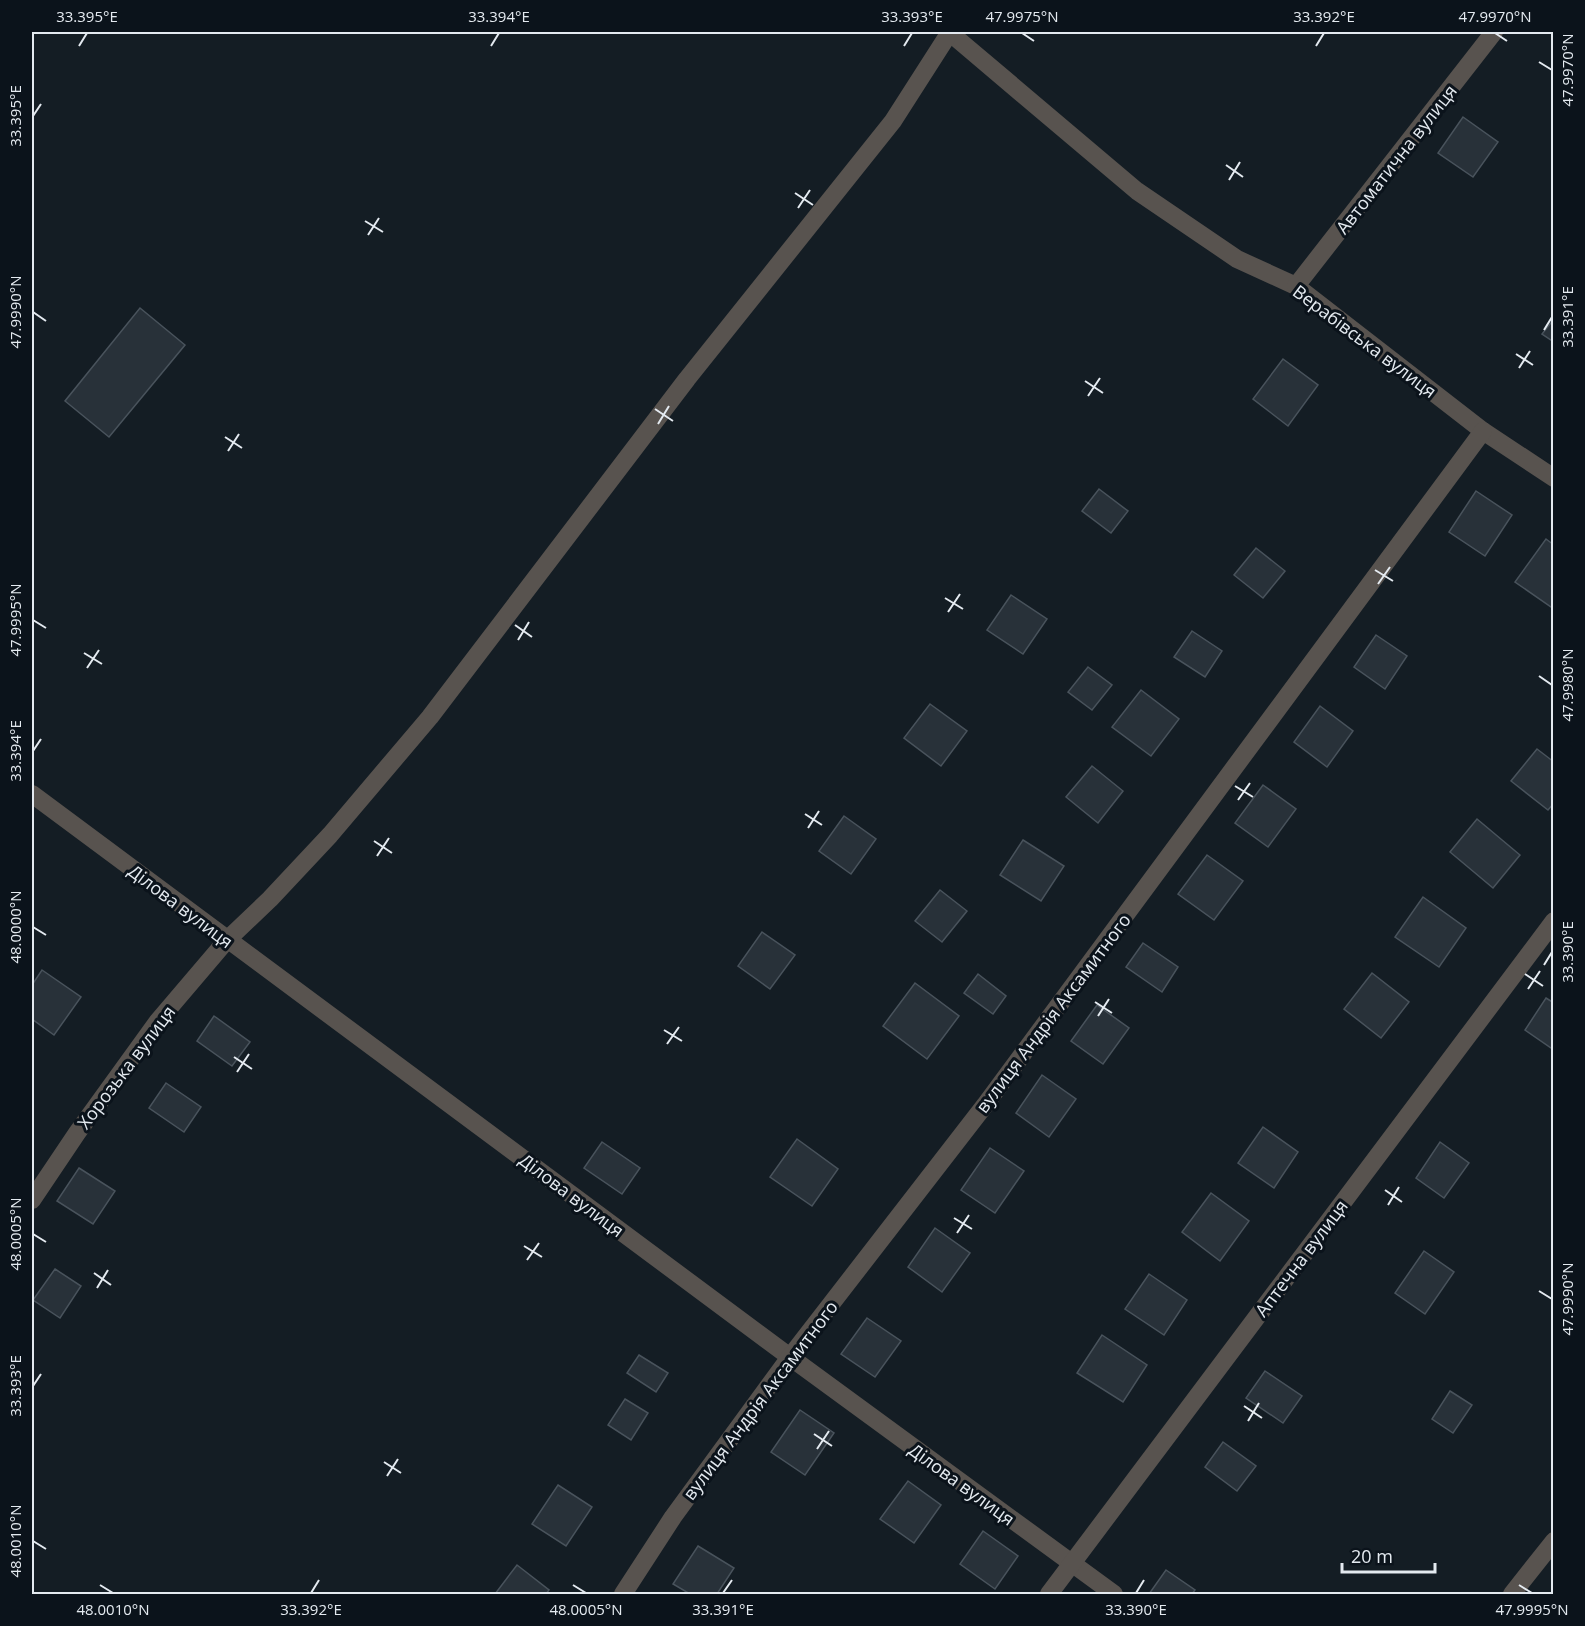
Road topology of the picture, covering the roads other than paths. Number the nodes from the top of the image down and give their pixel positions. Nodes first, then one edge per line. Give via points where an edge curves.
1 (949, 32) edge
2 (1494, 32) edge
3 (1296, 286) junction
4 (1483, 431) junction
5 (1553, 475) edge
6 (32, 794) edge
7 (1554, 921) edge
8 (227, 940) junction
9 (32, 1200) edge
10 (790, 1357) junction
11 (1554, 1541) edge
12 (1071, 1565) junction
13 (623, 1594) edge
14 (1049, 1594) edge
15 (1114, 1594) edge
16 (1512, 1594) edge

1 - 3 street, Верабівська вулиця via 1137,192 1237,259
1 - 8 street, Хорозька вулиця via 893,121 687,379 430,717 330,835
2 - 3 street, Автоматична вулиця
3 - 4 street, Верабівська вулиця
4 - 5 street, Верабівська вулиця
4 - 10 street, вулиця Андрія Аксамитного via 992,1096
6 - 8 street, Ділова вулиця
7 - 12 street, Аптечна вулиця
8 - 9 street, Хорозька вулиця via 158,1021
8 - 10 street, Ділова вулиця
10 - 12 street, Ділова вулиця
10 - 13 street, вулиця Андрія Аксамитного via 673,1517
11 - 16 street
12 - 14 street, Аптечна вулиця
12 - 15 street, Ділова вулиця

